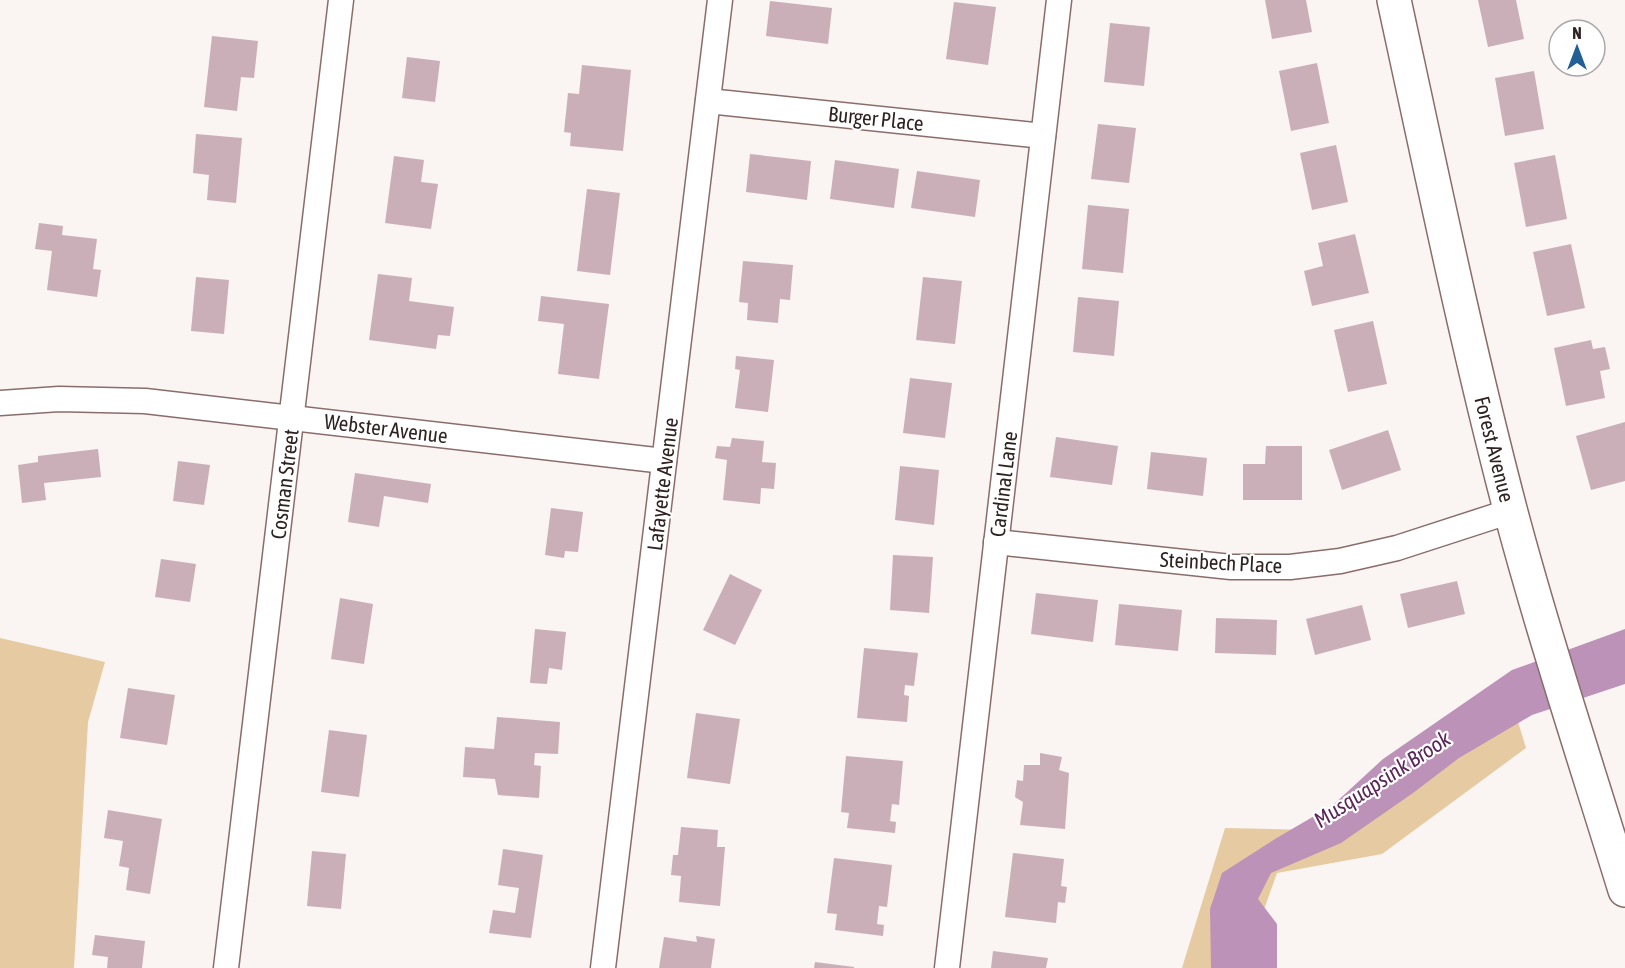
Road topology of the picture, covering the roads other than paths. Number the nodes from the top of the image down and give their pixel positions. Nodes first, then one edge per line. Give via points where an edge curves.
1 (341, 0) edge
2 (720, 0) edge
3 (1059, 0) edge
4 (1394, 0) edge
5 (708, 101) junction
6 (1043, 136) junction
7 (0, 403) edge
8 (292, 417) junction
9 (664, 461) junction
10 (1511, 511) junction
11 (996, 542) junction
12 (1625, 890) edge
13 (226, 968) edge
14 (603, 968) edge
15 (947, 968) edge

1 - 8 street, Cosman Street
2 - 5 street, Lafayette Avenue
3 - 6 street, Cardinal Lane
4 - 10 main road, Forest Avenue via 1475,373
5 - 6 street, Burger Place
5 - 9 street, Lafayette Avenue
6 - 11 street, Cardinal Lane
7 - 8 street, Webster Avenue via 59,399 145,401
8 - 9 street, Webster Avenue
8 - 13 street, Cosman Street
9 - 14 street, Lafayette Avenue
10 - 11 street, Steinbech Place via 1397,548 1290,567 1231,567
10 - 12 main road, Forest Avenue
11 - 15 street, Cardinal Lane

